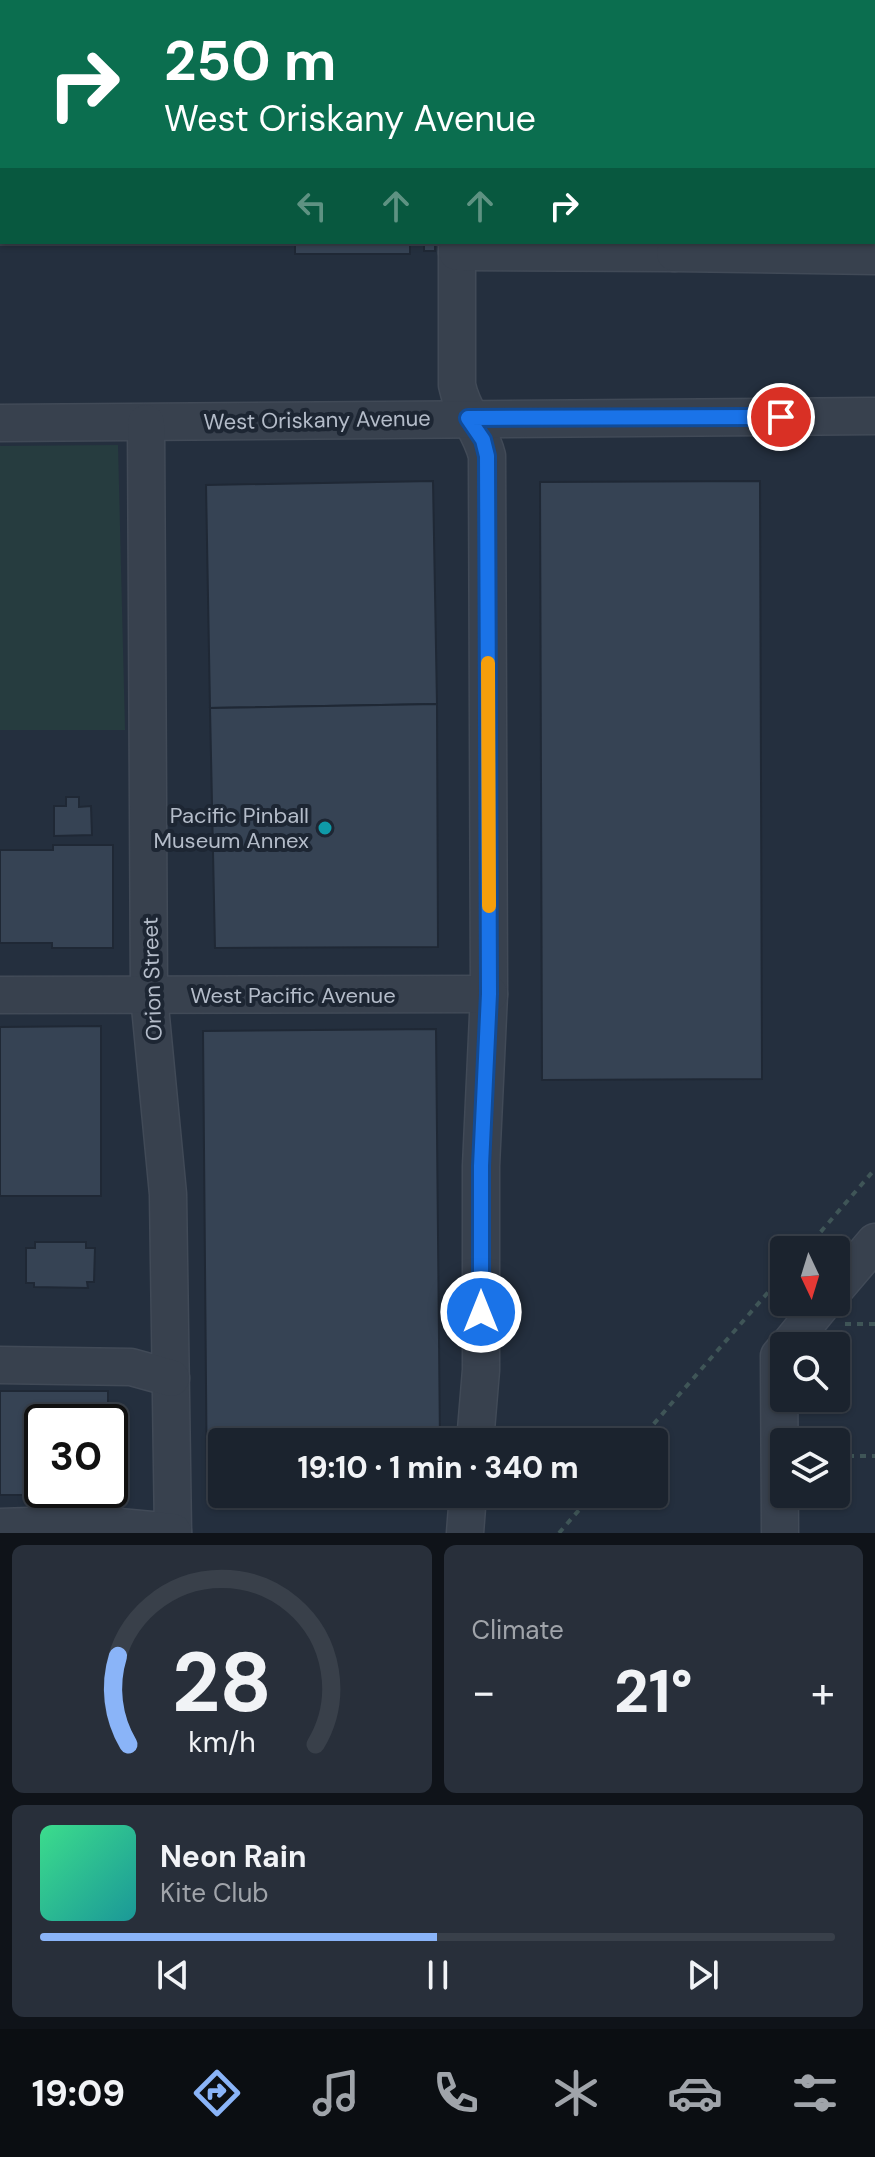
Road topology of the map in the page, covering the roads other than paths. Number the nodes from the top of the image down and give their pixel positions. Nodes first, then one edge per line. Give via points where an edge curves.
1 (457, 247) edge
2 (549, 247) edge
3 (606, 247) edge
4 (675, 248) edge
5 (875, 256) edge
6 (875, 416) edge
7 (468, 418) junction
8 (0, 423) edge
9 (146, 423) junction
10 (489, 994) junction
11 (0, 995) edge
12 (149, 996) junction
13 (875, 1242) edge
14 (850, 1271) edge
15 (830, 1316) edge
16 (808, 1332) edge
17 (0, 1365) edge
18 (171, 1378) junction
19 (779, 1412) edge
20 (476, 1428) edge
21 (467, 1508) edge
22 (0, 1527) edge
23 (173, 1532) edge
24 (465, 1533) edge
25 (780, 1533) edge

1 - 2 street
1 - 7 street via 457,385
2 - 3 street
3 - 4 street
4 - 5 street
6 - 7 street, West Oriskany Avenue
7 - 9 street, West Oriskany Avenue
7 - 10 street via 487,456
8 - 9 street, West Oriskany Avenue
9 - 12 street, Orion Street
10 - 12 street, West Pacific Avenue
10 - 20 street
11 - 12 street, West Pacific Avenue
12 - 18 street, Orion Street via 168,1194
13 - 14 street
15 - 16 street
17 - 18 street via 131,1367
18 - 23 street, Orion Street
19 - 25 street
21 - 24 street
22 - 23 street via 87,1524

